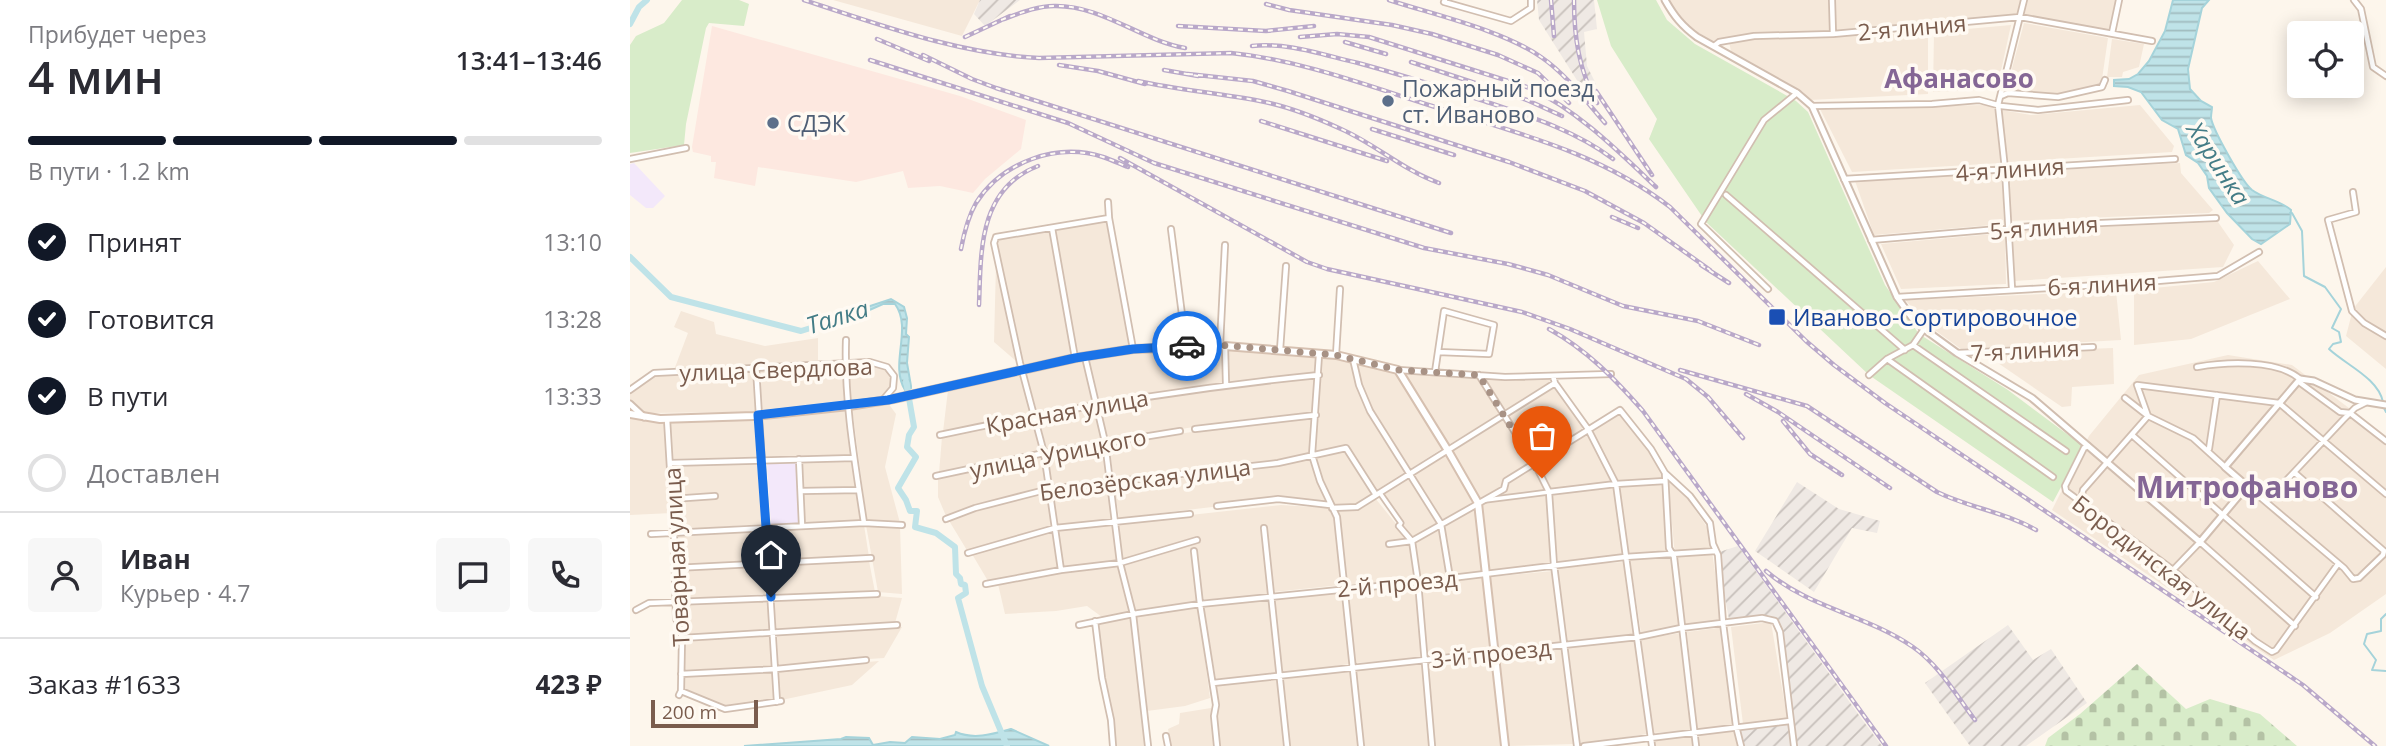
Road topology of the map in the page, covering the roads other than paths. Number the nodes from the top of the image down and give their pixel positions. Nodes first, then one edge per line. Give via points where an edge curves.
1 (1445, 0) edge
2 (1531, 0) edge
3 (1665, 0) edge
4 (1832, 0) edge
5 (2024, 0) edge
6 (2119, 0) edge
7 (2354, 0) edge
8 (2020, 17) junction
9 (2112, 33) junction
10 (1833, 34) junction
11 (2152, 41) dead end
12 (1714, 46) junction
13 (2386, 76) edge
14 (2105, 80) dead end
15 (1797, 93) junction
16 (2000, 97) junction
17 (2128, 100) dead end
18 (1998, 105) junction
19 (1812, 106) junction
20 (686, 148) dead end
21 (630, 159) edge
22 (2175, 159) dead end
23 (2005, 169) junction
24 (1844, 179) junction
25 (2353, 192) dead end
26 (1726, 195) dead end
27 (1108, 202) dead end
28 (1109, 218) junction
29 (2216, 218) dead end
30 (1052, 228) junction
31 (2007, 228) junction
32 (1171, 229) dead end
33 (1871, 240) junction
34 (1225, 245) dead end
35 (2259, 252) dead end
36 (1286, 266) dead end
37 (1340, 289) dead end
38 (1768, 289) dead end
39 (2012, 289) junction
40 (1897, 297) junction
41 (1924, 329) junction
42 (2386, 336) edge
43 (846, 340) dead end
44 (1913, 345) junction
45 (1186, 346) junction
46 (1222, 346) junction
47 (2093, 347) dead end
48 (1133, 349) junction
49 (1905, 350) junction
50 (1280, 351) junction
51 (1438, 352) junction
52 (1957, 353) junction
53 (1319, 355) junction
54 (1336, 355) junction
55 (1085, 356) junction
56 (1075, 358) junction
57 (1353, 359) junction
58 (1887, 359) junction
59 (845, 363) junction
60 (2197, 367) dead end
61 (756, 368) junction
62 (1398, 370) junction
63 (1023, 371) junction
64 (1435, 372) junction
65 (1611, 374) dead end
66 (1319, 375) junction
67 (1479, 375) junction
68 (1869, 375) dead end
69 (1553, 376) junction
70 (2299, 381) junction
71 (1555, 383) junction
72 (1226, 384) junction
73 (630, 390) edge
74 (2217, 395) junction
75 (2125, 398) dead end
76 (882, 401) junction
77 (2279, 403) junction
78 (2365, 403) junction
79 (630, 404) edge
80 (1097, 404) junction
81 (2386, 405) edge
82 (849, 406) junction
83 (2350, 413) junction
84 (630, 414) edge
85 (758, 415) junction
86 (1035, 415) junction
87 (1316, 415) junction
88 (1504, 415) junction
89 (2148, 416) junction
90 (644, 417) junction
91 (667, 419) junction
92 (1195, 429) dead end
93 (1588, 429) junction
94 (1180, 431) dead end
95 (940, 435) dead end
96 (2132, 435) junction
97 (2386, 441) edge
98 (1105, 442) junction
99 (2324, 442) junction
100 (2088, 446) junction
101 (1447, 449) junction
102 (2208, 450) junction
103 (2066, 451) dead end
104 (1044, 453) junction
105 (1312, 455) junction
106 (854, 458) junction
107 (799, 459) junction
108 (761, 460) junction
109 (670, 463) junction
110 (2108, 463) junction
111 (1535, 464) junction
112 (2225, 467) junction
113 (1409, 473) junction
114 (1665, 473) junction
115 (2295, 473) junction
116 (936, 476) dead end
117 (2053, 477) dead end
118 (1665, 481) junction
119 (1111, 483) junction
120 (1616, 484) junction
121 (2248, 486) junction
122 (1049, 489) junction
123 (859, 490) junction
124 (801, 491) junction
125 (1549, 492) junction
126 (1378, 494) junction
127 (2386, 494) edge
128 (715, 496) dead end
129 (672, 499) junction
130 (2081, 499) junction
131 (1481, 501) junction
132 (2267, 501) junction
133 (1217, 506) dead end
134 (1331, 507) junction
135 (1189, 513) dead end
136 (2222, 514) junction
137 (946, 519) dead end
138 (1116, 522) junction
139 (864, 523) junction
140 (1441, 524) junction
141 (902, 525) dead end
142 (803, 526) junction
143 (1399, 526) joint
144 (765, 528) junction
145 (1055, 528) junction
146 (1265, 528) dead end
147 (651, 534) dead end
148 (674, 534) junction
149 (1197, 540) dead end
150 (1412, 541) junction
151 (2200, 542) junction
152 (1389, 544) dead end
153 (1194, 551) dead end
154 (1716, 551) junction
155 (2385, 551) edge
156 (968, 553) dead end
157 (1672, 554) junction
158 (1625, 557) junction
159 (871, 558) dead end
160 (1120, 563) junction
161 (768, 564) junction
162 (2338, 564) junction
163 (1554, 565) junction
164 (676, 568) junction
165 (1060, 570) junction
166 (2173, 570) junction
167 (1486, 574) junction
168 (1450, 578) junction
169 (1418, 582) junction
170 (986, 584) dead end
171 (1344, 588) junction
172 (877, 594) dead end
173 (1270, 596) junction
174 (771, 597) junction
175 (2316, 597) junction
176 (677, 602) junction
177 (1200, 604) junction
178 (636, 610) dead end
179 (1133, 614) junction
180 (1095, 621) junction
181 (1723, 623) junction
182 (897, 625) dead end
183 (1079, 625) dead end
184 (2295, 626) junction
185 (1681, 628) junction
186 (773, 632) junction
187 (1638, 637) junction
188 (682, 638) junction
189 (1565, 645) junction
190 (1495, 653) junction
191 (866, 660) dead end
192 (1425, 661) junction
193 (1353, 667) junction
194 (774, 669) junction
195 (681, 674) junction
196 (1280, 676) junction
197 (1213, 682) junction
198 (1790, 721) junction
199 (1736, 726) junction
200 (1694, 732) junction
201 (1166, 736) dead end
202 (1651, 737) junction
203 (1113, 746) edge
204 (1149, 746) edge
205 (1168, 746) edge
206 (1216, 746) edge
207 (1287, 746) edge
208 (1361, 746) edge
209 (1432, 746) edge
210 (1505, 746) edge
211 (1577, 746) edge
212 (1584, 746) edge
213 (1652, 746) edge
214 (1696, 746) edge
215 (1741, 746) edge
216 (1794, 746) edge

1 - 2 street via 1511,21 1531,8
3 - 12 street via 1684,27
4 - 10 street
5 - 8 street
6 - 9 street
7 - 13 street via 2361,9 2373,67
8 - 9 street, 2-я линия
8 - 10 street, 2-я линия
8 - 16 street
9 - 11 street, 2-я линия
10 - 12 street, 2-я линия via 1754,36 1719,41
12 - 15 street
14 - 16 street via 2102,87 2058,97 2008,93
15 - 19 street
15 - 38 street via 1764,120 1701,224
16 - 18 street
17 - 18 street via 2038,110
18 - 19 street via 1979,100
18 - 23 street
19 - 24 street
20 - 21 street
22 - 23 street, 4-я линия
23 - 24 street, 4-я линия
23 - 31 street
24 - 33 street
25 - 42 street via 2357,212 2328,220 2352,311
26 - 49 street
27 - 28 street
28 - 30 street
28 - 48 street
29 - 31 street, 5-я линия
30 - 56 street
30 - 63 street via 996,237 994,243
31 - 33 street, 5-я линия
31 - 39 street
32 - 45 street
33 - 40 street
34 - 46 street
35 - 39 street, 6-я линия via 2218,276
36 - 50 street
37 - 54 street
39 - 40 street, 6-я линия
40 - 41 street
41 - 44 street
41 - 52 street
43 - 59 street
44 - 49 street
44 - 103 street
45 - 46 main road
45 - 48 main road
46 - 50 main road
46 - 72 street
47 - 52 street, 7-я линия
48 - 55 main road
49 - 58 street
50 - 53 main road
51 - 51 street via 1444,311 1494,325 1489,354
51 - 64 street
52 - 100 street via 2032,398
53 - 54 main road
53 - 66 street
54 - 57 main road
55 - 56 main road
55 - 80 street
56 - 63 main road
57 - 62 main road
57 - 113 street via 1370,411
58 - 68 street
58 - 117 street
59 - 61 street, улица Свердлова
59 - 76 street, улица Свердлова via 887,367 894,376 893,388
59 - 82 street
60 - 70 street via 2251,365 2289,372
61 - 73 street, улица Свердлова via 654,373
61 - 85 street
62 - 64 street
62 - 101 main road
63 - 76 main road
63 - 86 street
64 - 67 street
65 - 69 street
66 - 72 street, Красная улица
66 - 87 street
67 - 69 street
67 - 88 street
69 - 71 street
70 - 77 street
70 - 78 street via 2314,381
70 - 83 street via 2340,412
71 - 88 street
71 - 93 street
72 - 80 street, Красная улица
74 - 77 street
74 - 89 street via 2137,385
74 - 102 street
75 - 89 street
76 - 82 main road
77 - 99 street
77 - 112 street
78 - 81 street
78 - 83 street
79 - 90 street
80 - 86 street, Красная улица
80 - 98 street
82 - 85 main road
82 - 106 street
83 - 97 street
83 - 99 street
84 - 90 main road
85 - 91 main road
85 - 108 street
86 - 95 street, Красная улица
86 - 104 street
87 - 92 street
87 - 105 street
88 - 101 street
88 - 111 street
89 - 96 street
89 - 102 street via 2186,433
90 - 91 main road
91 - 109 street, Товарная улица
93 - 111 street
93 - 114 street via 1620,410
93 - 120 street
94 - 98 street, улица Урицкого
96 - 110 street
96 - 136 street
98 - 104 street, улица Урицкого
98 - 119 street
99 - 115 street
99 - 127 street
100 - 110 street
100 - 130 street, Бородинская улица via 2065,486 2068,493
101 - 113 street
101 - 131 main road
102 - 112 street
104 - 116 street, улица Урицкого
104 - 122 street
105 - 119 street, Белозёрская улица
105 - 126 street, Белозёрская улица via 1346,448
105 - 134 street
106 - 107 street
106 - 123 street
107 - 108 street
107 - 124 street
108 - 109 street
108 - 144 street
109 - 129 street, Товарная улица
110 - 130 street via 2083,490
110 - 151 street
111 - 125 street
111 - 131 street
112 - 121 street
113 - 126 street
113 - 140 street
114 - 118 street
114 - 154 street via 1710,523
115 - 132 street
115 - 155 street
118 - 120 street
118 - 157 street
119 - 122 street, Белозёрская улица
119 - 138 street
120 - 125 street
120 - 158 street
121 - 132 street
121 - 136 street
122 - 137 street, Белозёрская улица
122 - 145 street
123 - 124 street
123 - 139 street
124 - 142 street
125 - 131 street
125 - 163 street
126 - 134 street via 1357,507
126 - 143 street
128 - 129 street
129 - 148 street, Товарная улица
130 - 166 street, Бородинская улица
131 - 140 street
131 - 167 main road
132 - 162 street
133 - 134 street via 1278,499
134 - 171 street via 1337,516
135 - 138 street
136 - 151 street
136 - 175 street
138 - 145 street
138 - 160 street
139 - 141 street
139 - 142 street
140 - 150 street
140 - 168 street
142 - 144 street
143 - 150 street
144 - 148 street
144 - 161 street
145 - 156 street
145 - 165 street
146 - 173 street
147 - 148 street
148 - 164 street, Товарная улица
149 - 160 street
150 - 152 street
150 - 169 street
151 - 166 street
151 - 184 street
153 - 177 street
154 - 157 street, 2-й проезд
154 - 181 street
155 - 162 street via 2357,579
157 - 158 street, 2-й проезд
157 - 185 street
158 - 163 street, 2-й проезд
158 - 187 street
159 - 161 street
160 - 165 street
160 - 179 street
161 - 164 street
161 - 174 street
162 - 175 street
163 - 167 street, 2-й проезд
163 - 189 street
164 - 176 street, Товарная улица
165 - 170 street
166 - 184 street, Бородинская улица via 2272,652
167 - 168 street, 2-й проезд
167 - 190 main road
168 - 169 street, 2-й проезд
169 - 171 street, 2-й проезд
169 - 192 street
171 - 173 street, 2-й проезд
171 - 193 street
172 - 174 street
173 - 177 street, 2-й проезд
173 - 196 street
174 - 176 street
174 - 186 street
175 - 184 street
176 - 178 street via 649,603
176 - 188 street, Товарная улица
177 - 179 street, 2-й проезд
177 - 197 street
179 - 180 street, 2-й проезд
179 - 204 street
180 - 183 street, 2-й проезд
180 - 203 street
181 - 185 street, 3-й проезд
181 - 198 street, 3-й проезд via 1774,621 1780,632
181 - 199 street
182 - 186 street
185 - 187 street, 3-й проезд
185 - 200 street
186 - 188 street
186 - 194 street
187 - 189 street, 3-й проезд
187 - 202 street
188 - 195 street, Товарная улица
189 - 190 street, 3-й проезд
189 - 211 street
190 - 192 street, 3-й проезд
190 - 210 main road
191 - 194 street
192 - 193 street, 3-й проезд
192 - 209 street
193 - 196 street, 3-й проезд
193 - 208 street
194 - 195 street
194 - 195 street, Товарная улица via 779,702 725,709 680,693
196 - 197 street, 3-й проезд
196 - 207 street
197 - 206 street
198 - 199 street
198 - 216 street
199 - 200 street
199 - 215 street
200 - 202 street
200 - 214 street
201 - 205 street
202 - 212 street
202 - 213 street

